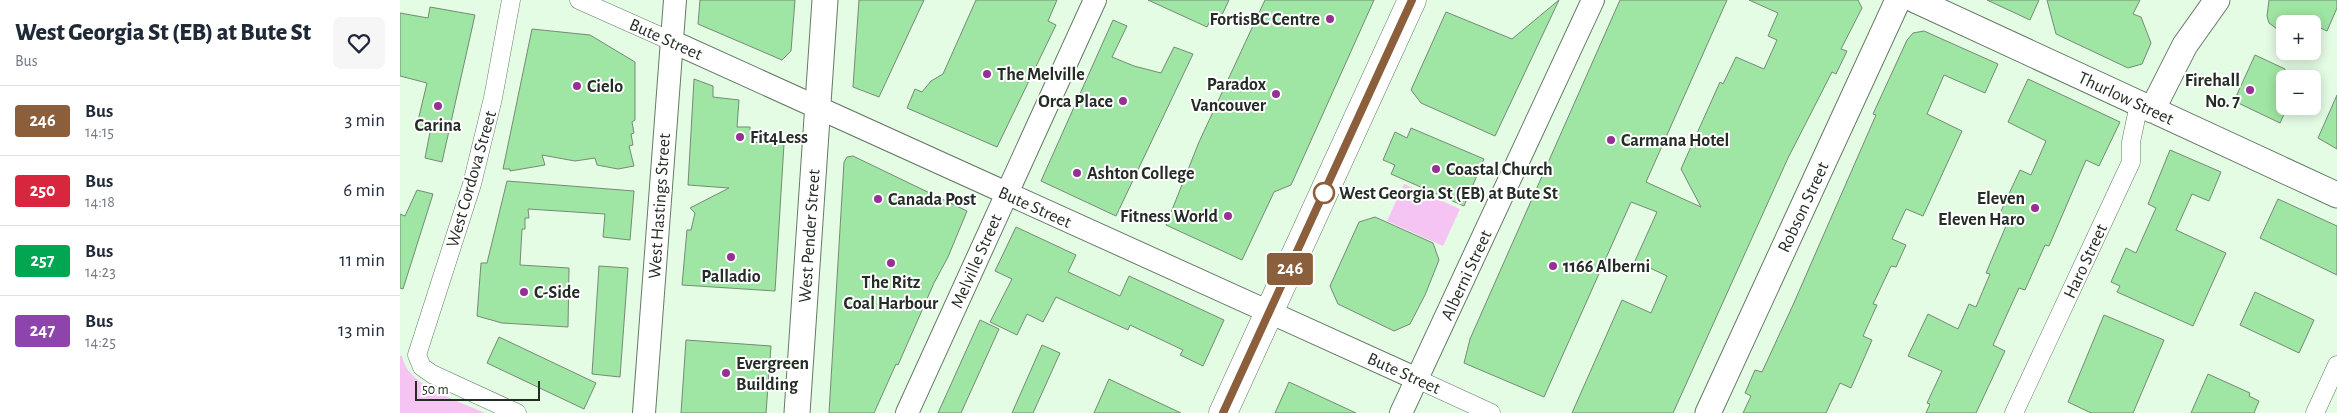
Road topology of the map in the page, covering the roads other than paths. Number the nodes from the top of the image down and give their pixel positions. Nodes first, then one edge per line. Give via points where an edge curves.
1 (511, 0) edge
2 (579, 0) edge
3 (675, 0) edge
4 (825, 0) edge
5 (1095, 0) edge
6 (1412, 0) edge
7 (1593, 0) edge
8 (1898, 0) edge
9 (1915, 0) edge
10 (2217, 0) edge
11 (671, 41) junction
12 (2145, 107) junction
13 (817, 108) junction
14 (1006, 194) junction
15 (2337, 195) edge
16 (1270, 312) junction
17 (2337, 365) edge
18 (1417, 379) junction
19 (517, 413) edge
20 (644, 413) edge
21 (797, 413) edge
22 (907, 413) edge
23 (1223, 413) edge
24 (1401, 413) edge
25 (1491, 413) edge
26 (1708, 413) edge
27 (2014, 413) edge
28 (2315, 413) edge

1 - 19 street, West Cordova Street via 493,98 472,184 417,355 422,367 432,374
2 - 11 street, Bute Street
3 - 11 street, West Hastings Street
4 - 13 main road, West Pender Street
5 - 14 street, Melville Street
6 - 16 highway
7 - 18 street, Alberni Street
8 - 26 main road, Robson Street
9 - 12 main road, Thurlow Street
10 - 12 main road, Haro Street
11 - 13 street, Bute Street
11 - 20 street, West Hastings Street
12 - 15 main road, Thurlow Street
12 - 27 street, Haro Street via 2131,142 2131,162
13 - 14 street, Bute Street
13 - 21 main road, West Pender Street
14 - 16 street, Bute Street
14 - 22 street, Melville Street
16 - 18 street, Bute Street
16 - 23 highway
17 - 28 street
18 - 24 street, Alberni Street
18 - 25 street, Bute Street

